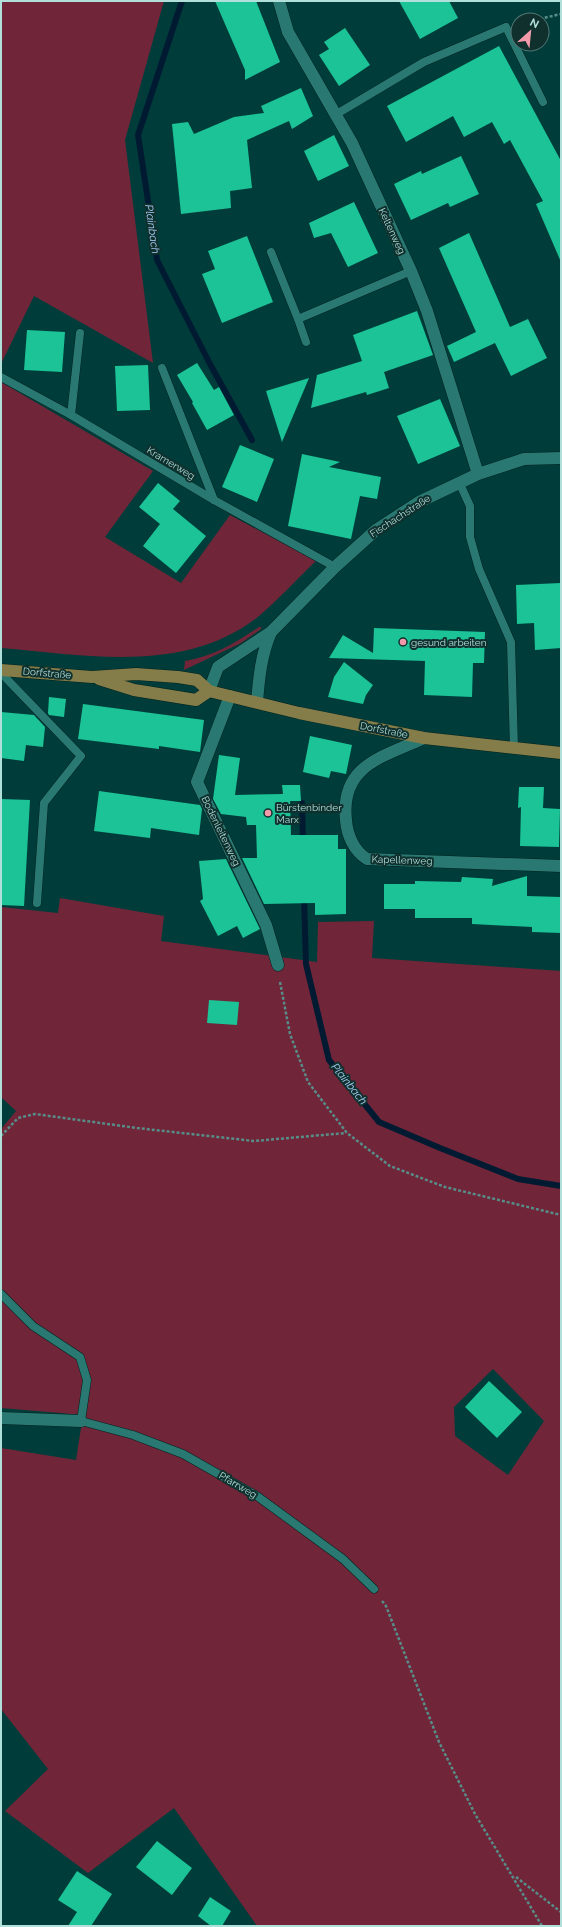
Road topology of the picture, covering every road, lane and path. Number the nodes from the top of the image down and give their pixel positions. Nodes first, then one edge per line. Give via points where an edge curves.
1 (279, 1) edge
2 (561, 14) edge
3 (550, 17) edge
4 (543, 102) dead end
5 (335, 114) junction
6 (271, 252) dead end
7 (411, 271) junction
8 (298, 318) junction
9 (80, 333) dead end
10 (306, 342) dead end
11 (162, 368) dead end
12 (1, 377) edge
13 (71, 415) junction
14 (561, 458) edge
15 (478, 474) junction
16 (459, 482) junction
17 (214, 500) junction
18 (335, 567) junction
19 (271, 632) junction
20 (1, 671) edge
21 (92, 677) junction
22 (209, 691) junction
23 (230, 696) junction
24 (256, 702) junction
25 (424, 738) junction
26 (514, 748) junction
27 (561, 753) edge
28 (561, 866) edge
29 (37, 903) dead end
30 (278, 965) joint
31 (347, 1133) junction
32 (1, 1136) edge
33 (561, 1215) edge
34 (1, 1294) edge
35 (1, 1418) edge
36 (81, 1421) junction
37 (374, 1589) joint
38 (514, 1876) junction
39 (561, 1912) edge
40 (542, 1926) edge

1 - 5 street, Keltenweg via 288,32
2 - 3 path
4 - 5 lane via 506,27 424,62
5 - 7 street, Keltenweg via 352,143
6 - 8 lane
7 - 8 lane
7 - 15 street, Keltenweg via 427,311
8 - 10 lane
9 - 13 lane
11 - 17 lane
12 - 13 lane, Kramerweg
13 - 17 lane, Kramerweg
14 - 15 street, Fischachstraße via 524,459
15 - 16 street, Fischachstraße
16 - 18 street, Fischachstraße via 419,502 376,530
16 - 26 lane via 470,506 470,537 479,569 511,642
17 - 18 lane, Kramerweg
18 - 19 street, Fischachstraße
19 - 22 street, Fischachstraße via 218,668
19 - 24 street, Fischachstraße via 261,663
20 - 21 main road, Dorfstraße
20 - 29 lane via 81,756 44,803
21 - 22 main road, Dorfstraße via 136,674 178,677 197,680
21 - 22 main road, Dorfstraße via 134,690 196,700
22 - 23 main road, Dorfstraße
23 - 24 main road, Dorfstraße
23 - 30 street, Bodenleitenweg via 197,782 266,926
24 - 25 main road, Dorfstraße
25 - 26 main road, Dorfstraße
25 - 28 street, Kapellenweg via 366,764 351,782 344,805 347,830 358,853 367,859
26 - 27 main road, Dorfstraße
30 - 31 path via 290,1034 308,1082
31 - 32 path via 254,1141 35,1114 18,1118
31 - 33 path via 390,1166 445,1187
34 - 36 lane via 33,1326 80,1357 87,1380
35 - 36 street, Pfarrweg
36 - 37 lane, Pfarrweg via 133,1435 183,1454 257,1496 344,1559
37 - 38 path via 386,1606 439,1742 475,1814
38 - 39 path
38 - 40 path

